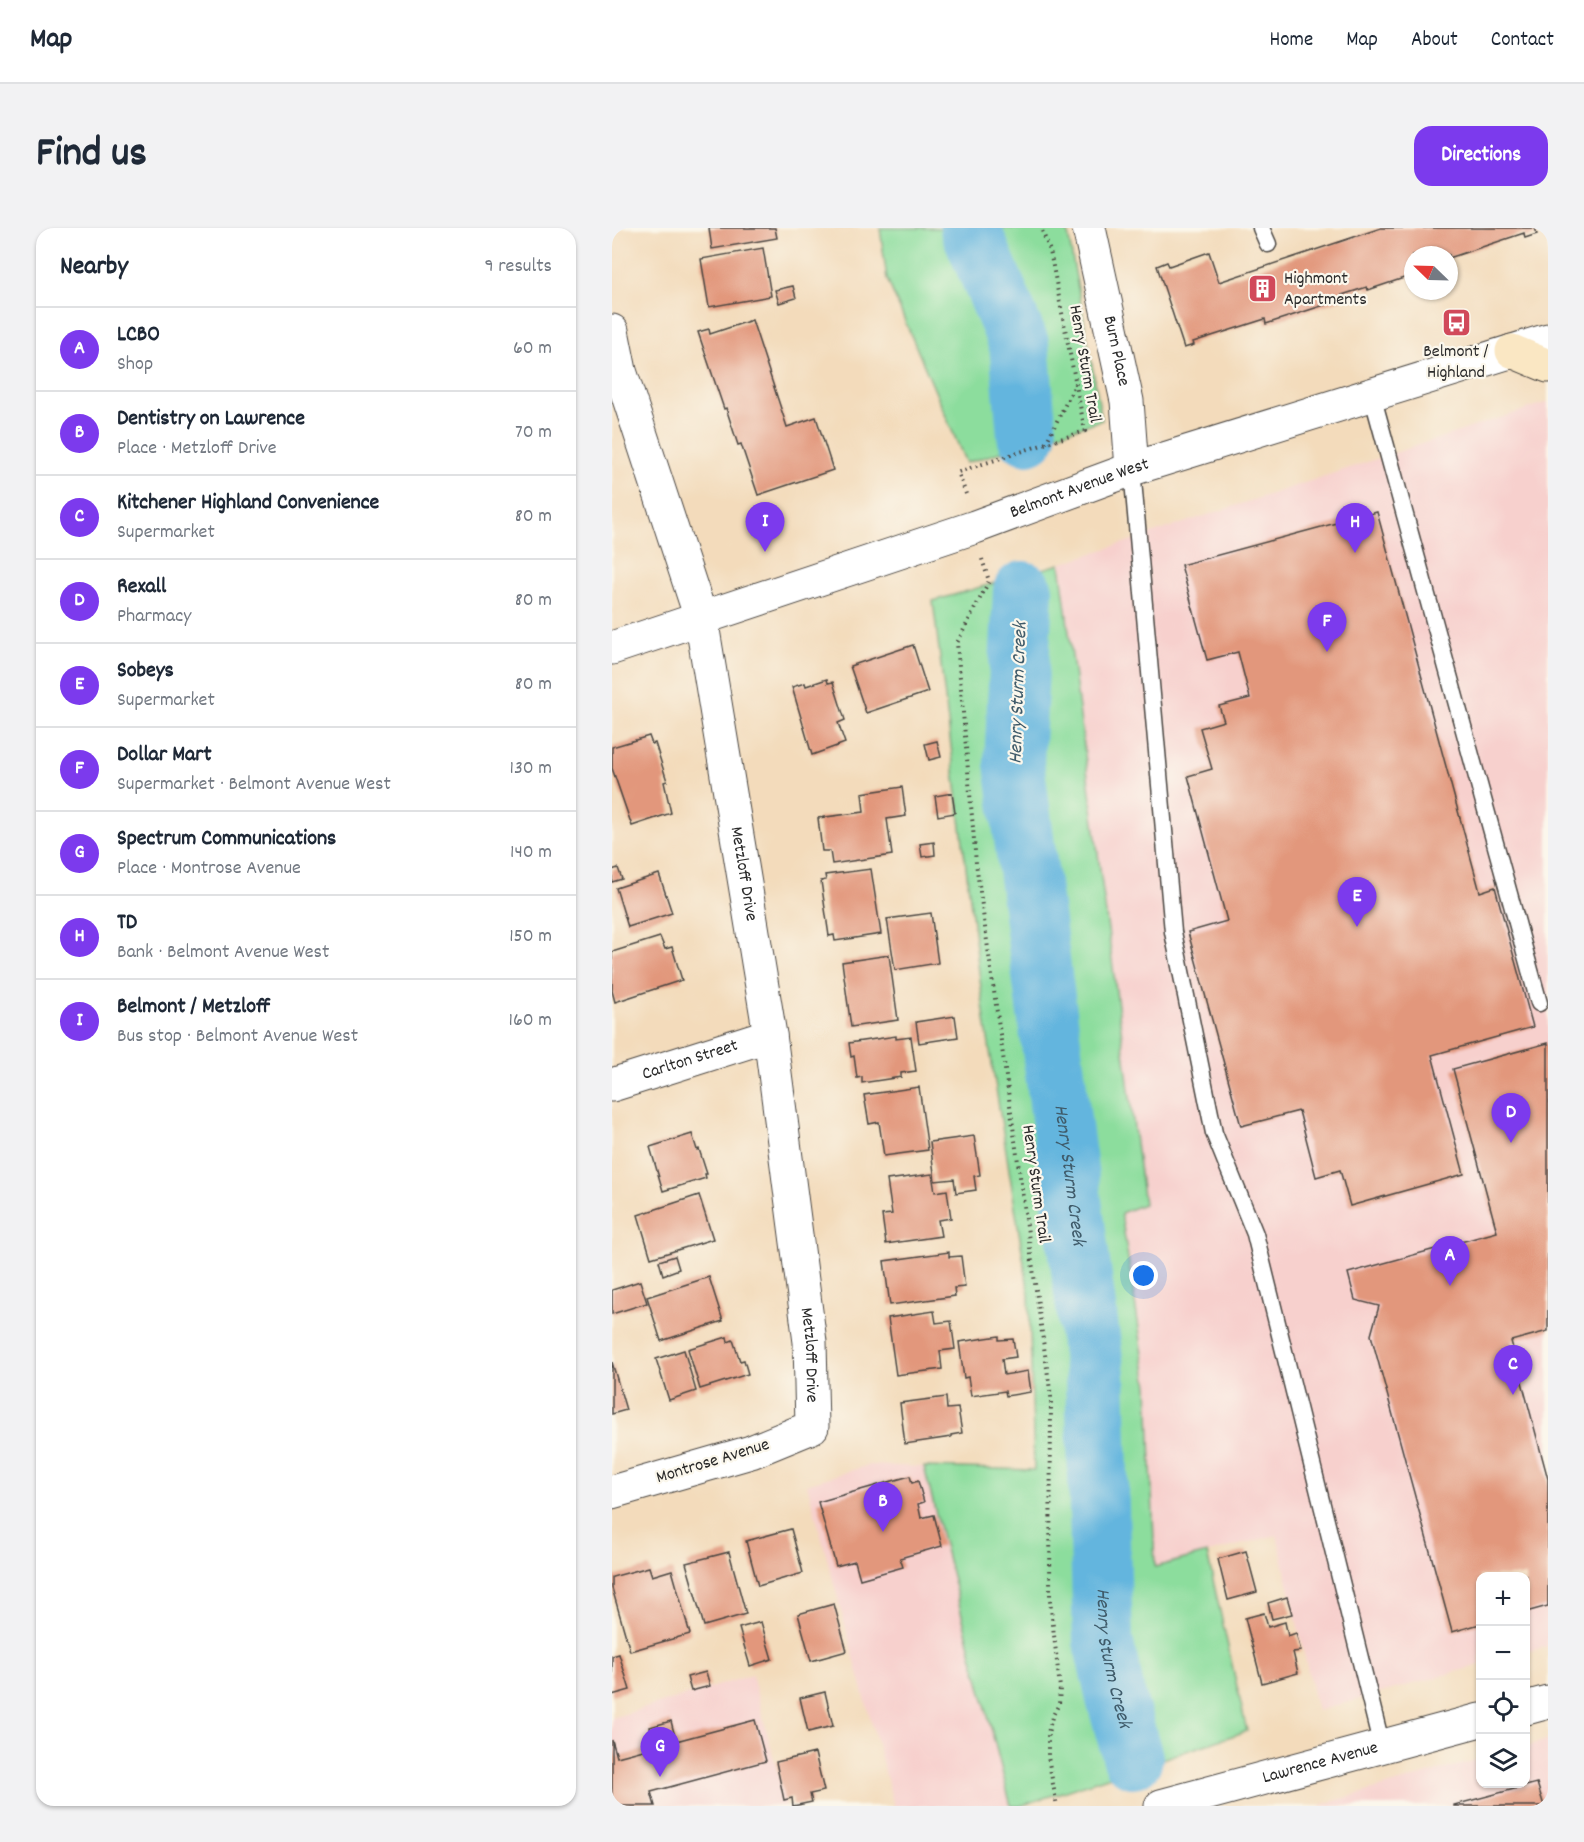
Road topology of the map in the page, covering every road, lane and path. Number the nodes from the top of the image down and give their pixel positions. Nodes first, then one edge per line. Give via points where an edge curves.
1 (1041, 228) edge
2 (1261, 228) edge
3 (1093, 230) edge
4 (1268, 244) dead end
5 (612, 331) edge
6 (1548, 340) edge
7 (1512, 351) junction
8 (1548, 366) edge
9 (1076, 382) junction
10 (1371, 395) junction
11 (1046, 444) junction
12 (1132, 469) junction
13 (964, 487) dead end
14 (986, 572) dead end
15 (701, 618) junction
16 (612, 648) edge
17 (1539, 1003) dead end
18 (770, 1035) junction
19 (612, 1085) edge
20 (812, 1427) joint
21 (612, 1492) edge
22 (1548, 1702) edge
23 (1530, 1707) edge
24 (1476, 1721) edge
25 (1382, 1747) junction
26 (1203, 1801) edge
27 (1057, 1806) edge
28 (1161, 1806) edge

1 - 9 path, Henry Sturm Trail via 1050,251
2 - 4 lane
3 - 12 street, Burn Place via 1127,400
5 - 15 street, Metzloff Drive via 620,371
6 - 7 street, Belmont Avenue West
7 - 8 main road
7 - 10 street, Belmont Avenue West
9 - 11 path
9 - 11 path, Henry Sturm Trail via 1085,431
10 - 12 street, Belmont Avenue West
10 - 17 lane
11 - 13 path, Henry Sturm Trail via 958,472
12 - 15 street, Belmont Avenue West via 975,527
12 - 25 lane via 1173,932 1214,1133 1255,1234
14 - 27 path, Henry Sturm Trail via 989,581 957,643 976,862 1051,1397 1050,1600 1060,1688 1059,1704 1048,1733 1048,1757
15 - 16 street, Belmont Avenue West
15 - 18 street, Metzloff Drive
18 - 19 street, Carlton Street
18 - 20 street, Metzloff Drive via 810,1342
20 - 21 street, Montrose Avenue via 751,1452
22 - 23 street
24 - 25 street, Lawrence Avenue
25 - 26 street, Lawrence Avenue
26 - 28 street, Lawrence Avenue

